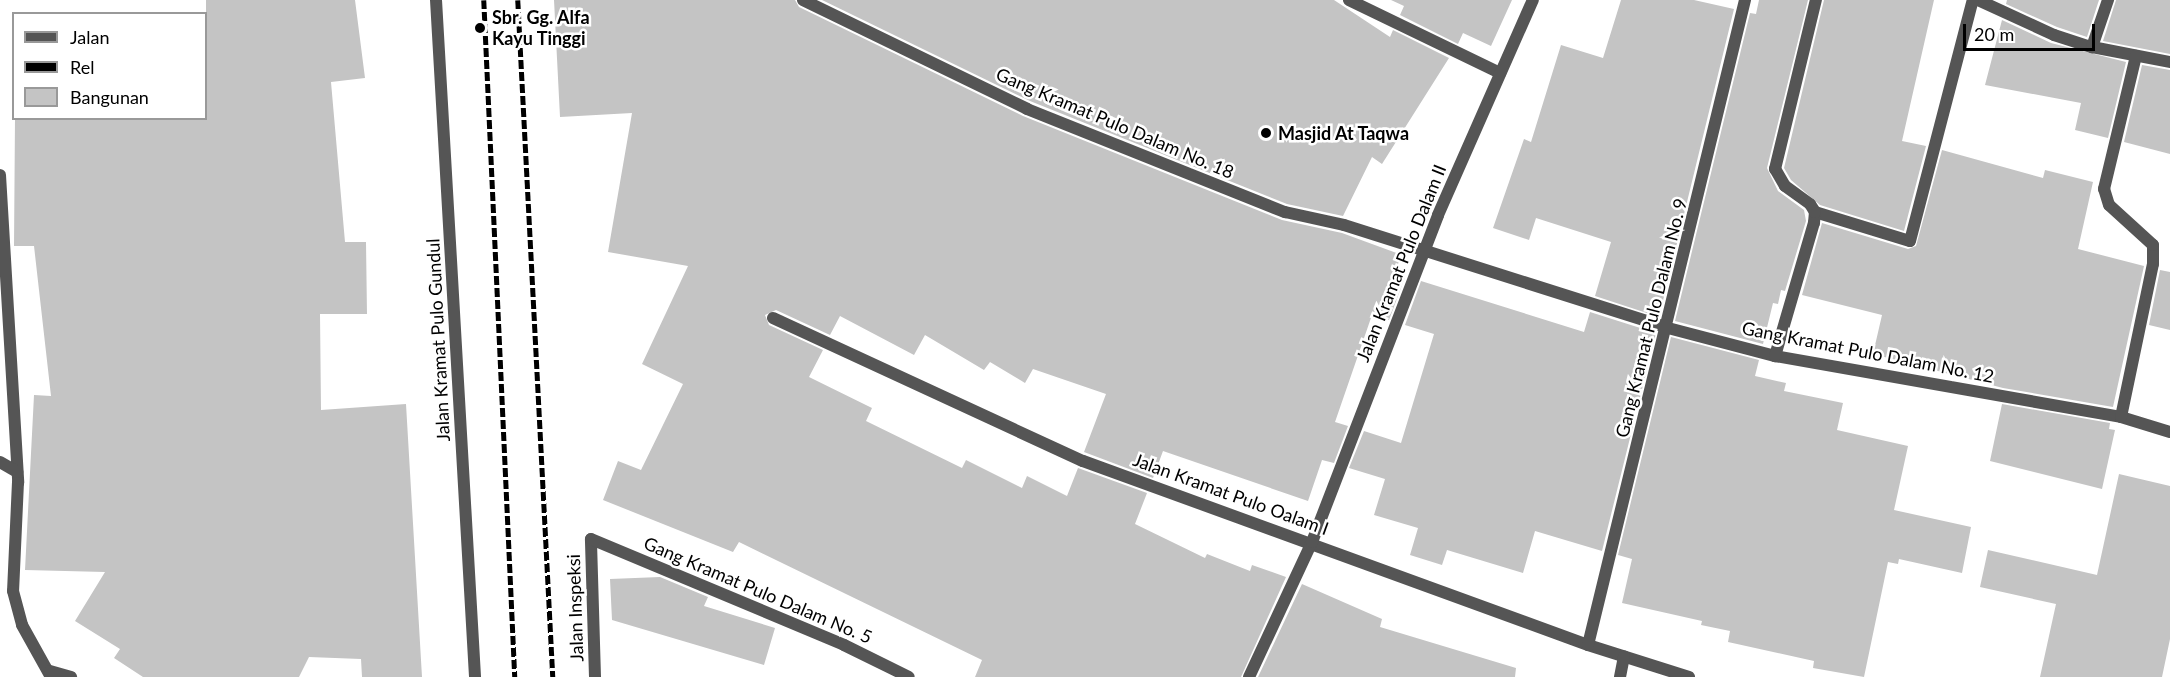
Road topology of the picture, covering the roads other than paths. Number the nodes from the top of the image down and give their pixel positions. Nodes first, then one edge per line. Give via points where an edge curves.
1 (436, 0) edge
2 (803, 0) edge
3 (1350, 0) edge
4 (1533, 0) edge
5 (1745, 0) edge
6 (1816, 0) edge
7 (1973, 0) edge
8 (1978, 0) edge
9 (2108, 0) edge
10 (2092, 47) junction
11 (2136, 56) junction
12 (2170, 62) edge
13 (1500, 73) junction
14 (0, 175) edge
15 (1815, 212) junction
16 (1424, 253) junction
17 (773, 318) dead end
18 (1668, 328) junction
19 (1775, 356) junction
20 (2121, 417) junction
21 (2170, 432) edge
22 (0, 462) edge
23 (17, 472) junction
24 (591, 539) joint
25 (1311, 542) junction
26 (1588, 645) junction
27 (1624, 656) junction
28 (51, 674) edge
29 (71, 677) edge
30 (475, 677) edge
31 (595, 677) edge
32 (909, 677) edge
33 (1249, 677) edge
34 (1620, 677) edge
35 (1689, 677) edge

1 - 30 street, Jalan Kramat Pulo Gundul
2 - 16 street, Gang Kramat Pulo Dalam No. 18 via 1027,109 1285,212 1344,225
3 - 13 street
4 - 13 street, Jalan Kramat Pulo Dalam II
5 - 18 street, Gang Kramat Pulo Dalam No. 9
6 - 15 street via 1775,169 1785,186
7 - 15 street via 1910,241
8 - 10 street via 2038,30
9 - 10 street
10 - 11 street
11 - 12 street
11 - 20 street via 2104,189 2109,205 2153,245 2153,264
13 - 16 street, Jalan Kramat Pulo Dalam II
14 - 23 street
15 - 19 street
16 - 18 street, Gang Kramat Pulo Dalam No. 12
16 - 25 street, Jalan Kramat Pulo Dalam II
17 - 25 street, Jalan Kramat Pulo Oalam I via 1083,461
18 - 19 street, Gang Kramat Pulo Dalam No. 12
18 - 26 street, Gang Kramat Pulo Dalam No. 9
19 - 20 street, Gang Kramat Pulo Dalam No. 12
20 - 21 street, Gang Kramat Pulo Dalam No. 12
22 - 23 street
23 - 28 street via 13,591 22,624
24 - 31 street, Jalan Inspeksi
24 - 32 street, Gang Kramat Pulo Dalam No. 5 via 844,645
25 - 26 street, Jalan Kramat Pulo Oalam I
25 - 33 street, Jalan Kramat Pulo Dalam II
26 - 27 street, Jalan Kramat Pulo Oalam I
27 - 34 street
27 - 35 street, Jalan Kramat Pulo Oalam I
28 - 29 street

